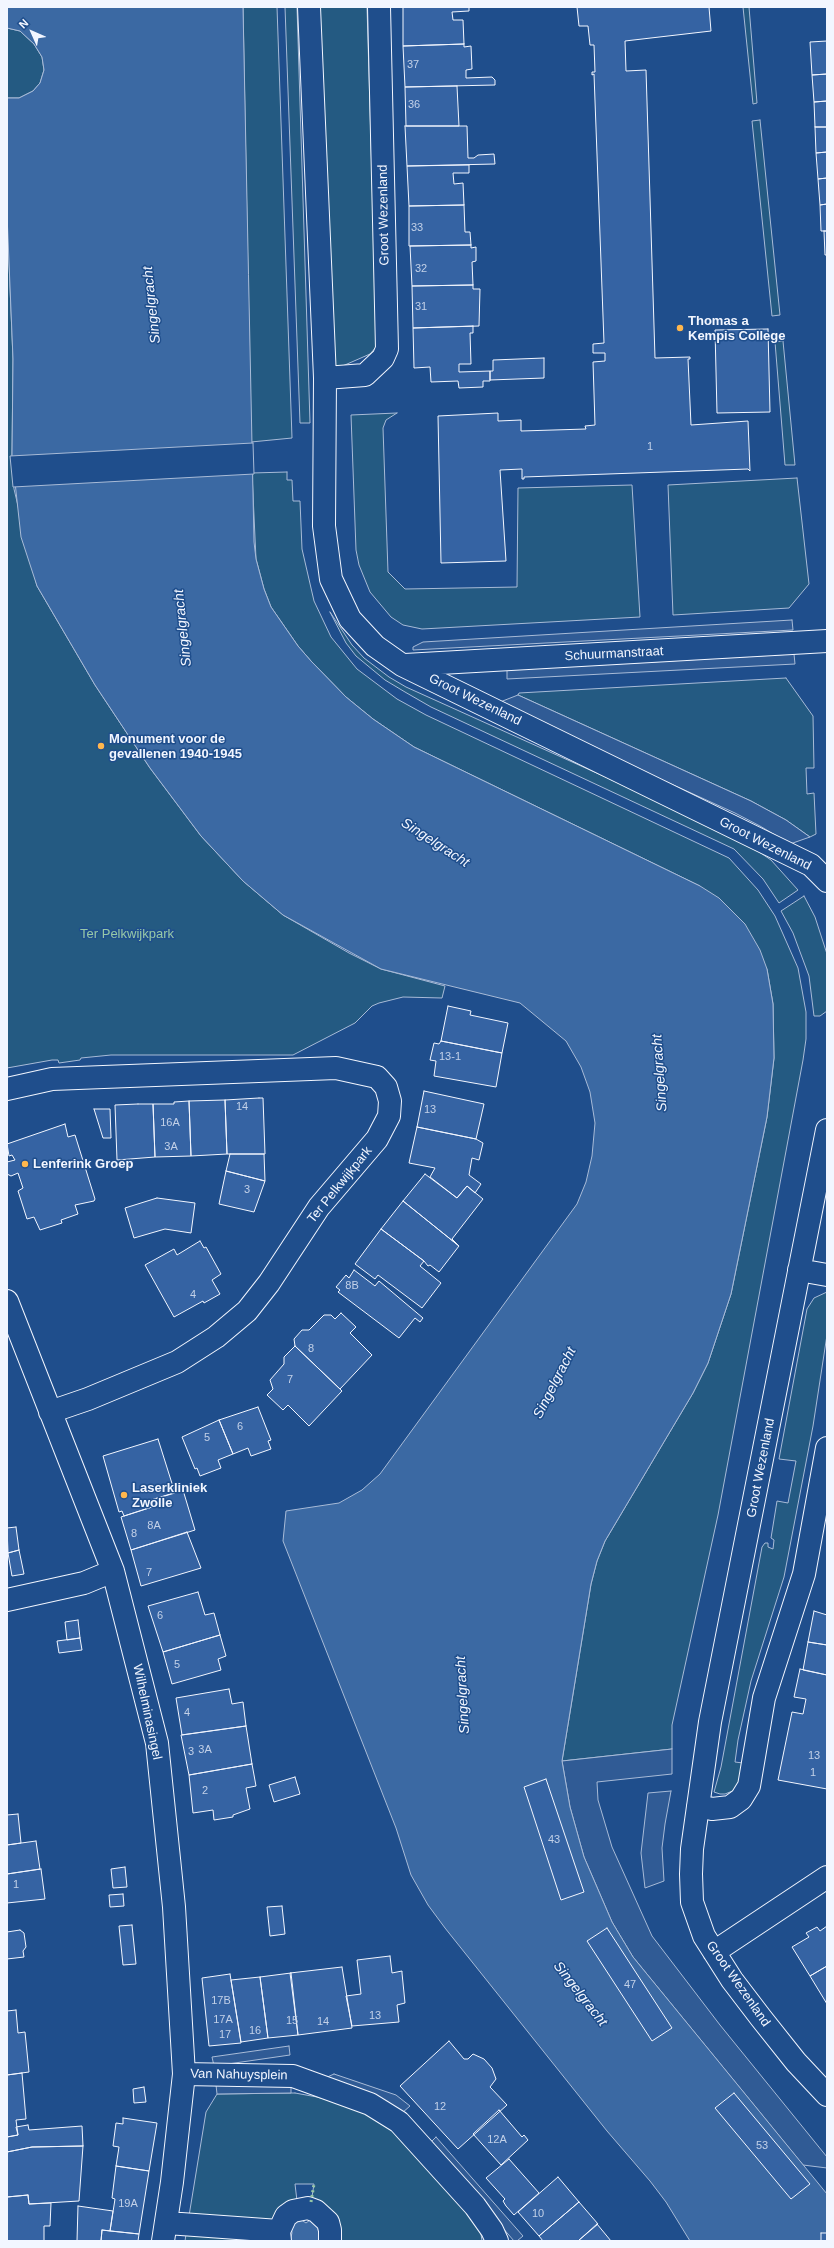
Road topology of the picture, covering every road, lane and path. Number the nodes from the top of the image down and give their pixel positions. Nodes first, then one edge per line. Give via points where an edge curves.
1 (309, 7) edge
2 (379, 7) edge
3 (325, 378) junction
4 (827, 641) edge
5 (402, 665) junction
6 (827, 881) edge
7 (7, 1089) edge
8 (827, 1130) edge
9 (799, 1270) junction
10 (827, 1275) edge
11 (7, 1300) edge
12 (50, 1412) junction
13 (827, 1448) edge
14 (113, 1571) junction
15 (7, 1600) edge
16 (698, 1806) junction
17 (827, 1877) edge
18 (714, 1952) junction
19 (184, 2074) junction
20 (827, 2095) edge
21 (165, 2232) edge
22 (280, 2236) edge
23 (330, 2241) edge
24 (496, 2241) edge

1 - 3 street, Groot Wezenland
2 - 3 street, Groot Wezenland via 387,349 383,358 365,375
3 - 5 street, Groot Wezenland via 324,526 331,579 350,619 375,646
4 - 5 street, Schuurmanstraat
5 - 6 street, Groot Wezenland via 811,865
7 - 12 street, Ter Pelkwijkpark via 52,1079 336,1068 377,1077 386,1087 390,1101 389,1116 377,1139 319,1207 269,1283 247,1311 216,1337 177,1362
8 - 9 street, Groot Wezenland
9 - 10 street
9 - 16 street, Groot Wezenland via 710,1722
11 - 12 street
12 - 14 street, Wilhelminasingel
13 - 16 street via 804,1574 764,1698 749,1786 741,1799 730,1807 712,1809
14 - 15 street via 84,1583
14 - 19 street, Wilhelminasingel via 157,1743 174,1907
16 - 18 street, Groot Wezenland via 692,1849 692,1902 704,1936
17 - 18 street
18 - 20 street, Groot Wezenland via 761,2018 796,2062
19 - 21 street, Van Nahuysplein
19 - 24 street, Van Nahuysplein via 293,2076 370,2104 399,2122 475,2206 492,2230
21 - 22 street, Van Nahuysplein
22 - 23 street, Van Nahuysplein via 286,2216 292,2211 308,2208 316,2211 328,2222

